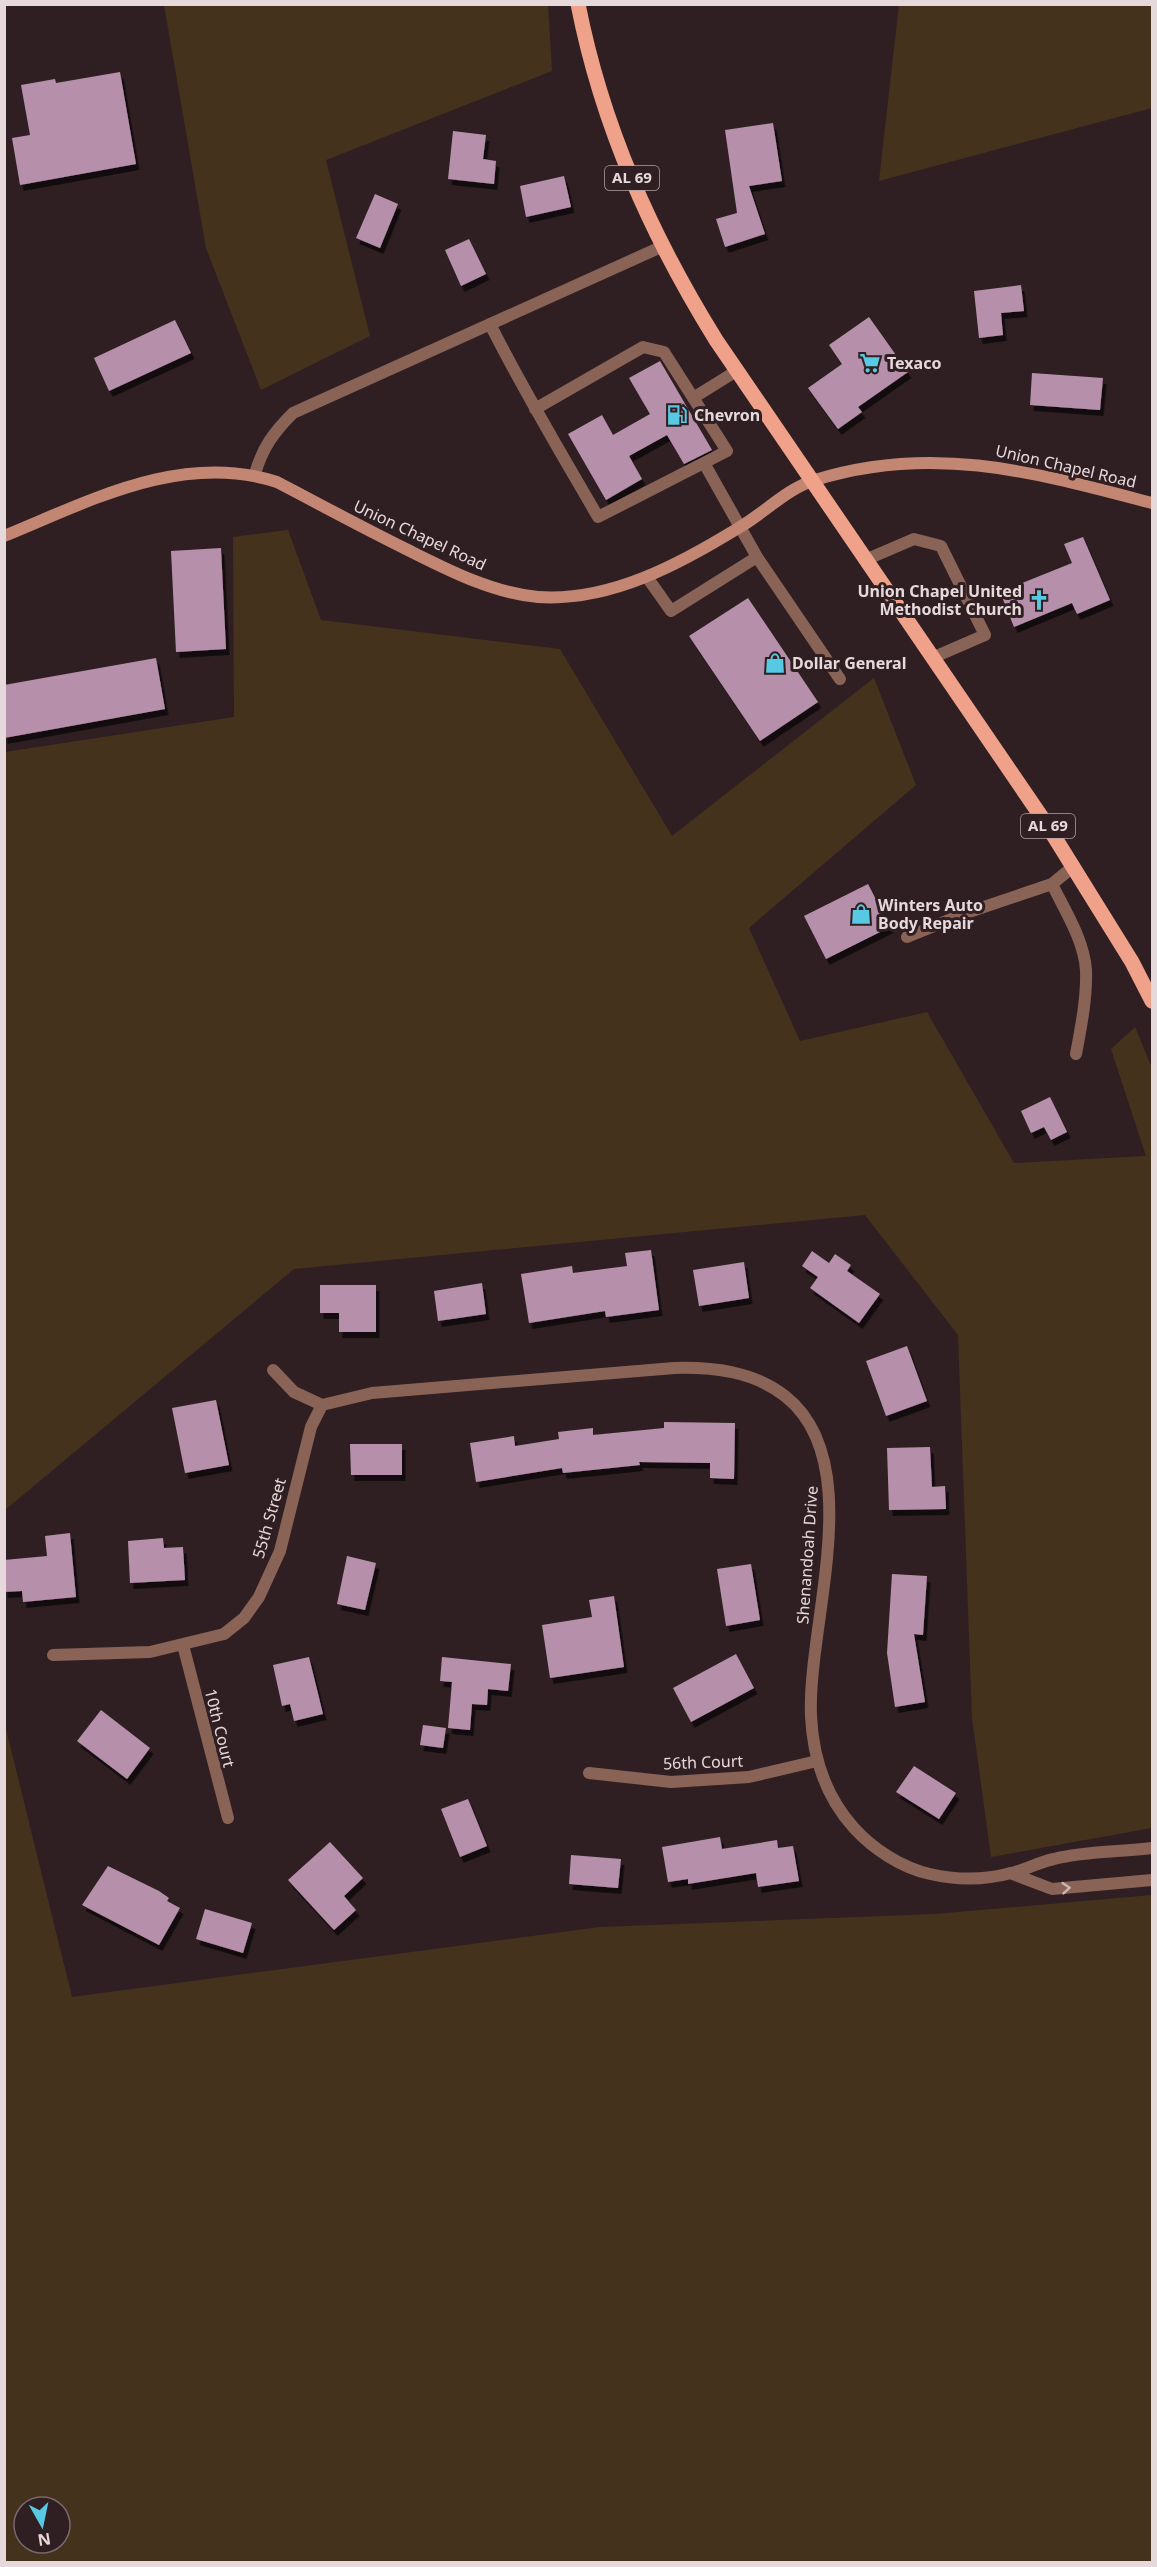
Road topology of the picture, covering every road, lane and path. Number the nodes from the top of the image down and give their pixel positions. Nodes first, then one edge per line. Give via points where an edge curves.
1 (578, 4) edge
2 (661, 247) junction
3 (490, 324) junction
4 (738, 370) junction
5 (693, 398) junction
6 (534, 409) junction
7 (705, 463) junction
8 (255, 474) junction
9 (813, 480) junction
10 (1152, 503) edge
11 (739, 528) junction
12 (4, 536) edge
13 (757, 557) junction
14 (865, 560) junction
15 (647, 577) junction
16 (932, 658) junction
17 (840, 679) dead end
18 (1074, 866) junction
19 (1052, 884) junction
20 (907, 937) dead end
21 (1152, 1001) edge
22 (1076, 1054) dead end
23 (273, 1370) dead end
24 (322, 1405) junction
25 (183, 1645) junction
26 (52, 1655) dead end
27 (817, 1761) junction
28 (589, 1773) dead end
29 (228, 1818) dead end
30 (1152, 1848) edge
31 (1010, 1874) junction
32 (1152, 1880) edge

1 - 2 main road, AL 69 via 601,97
2 - 3 street
2 - 4 main road, AL 69
3 - 6 street
3 - 8 street via 293,413 274,431 260,455
4 - 5 street
4 - 9 main road, AL 69
5 - 6 street via 664,352 644,347
5 - 7 street via 727,451
6 - 7 street via 598,517
7 - 11 street
8 - 12 street, Union Chapel Road via 207,471 155,478 109,492
8 - 15 street, Union Chapel Road via 494,588 536,597 569,597
9 - 10 street, Union Chapel Road via 886,463 985,464 1035,472
9 - 11 street, Union Chapel Road
9 - 14 main road, AL 69
11 - 13 street
11 - 15 street, Union Chapel Road
13 - 15 street via 671,610
13 - 17 street
14 - 16 main road, AL 69
14 - 16 street via 914,539 941,546 985,635
16 - 18 main road, AL 69
18 - 19 street
18 - 21 main road, AL 69
19 - 20 street
19 - 22 street via 1076,933 1086,969
23 - 24 street via 294,1392
24 - 25 street, 55th Street via 311,1427 280,1551 259,1597 244,1618 224,1634
24 - 27 street, Shenandoah Drive via 372,1393 674,1368 725,1370 773,1387 809,1421 820,1443 830,1491 811,1692
25 - 26 street, 55th Street via 150,1652
25 - 29 street, 10th Court
27 - 28 street, 56th Court via 749,1777 671,1782
27 - 31 street, Shenandoah Drive via 842,1815 880,1851 928,1874 956,1878
30 - 31 street, Shenandoah Drive via 1054,1858
31 -> 32 street, Shenandoah Drive via 1052,1889

